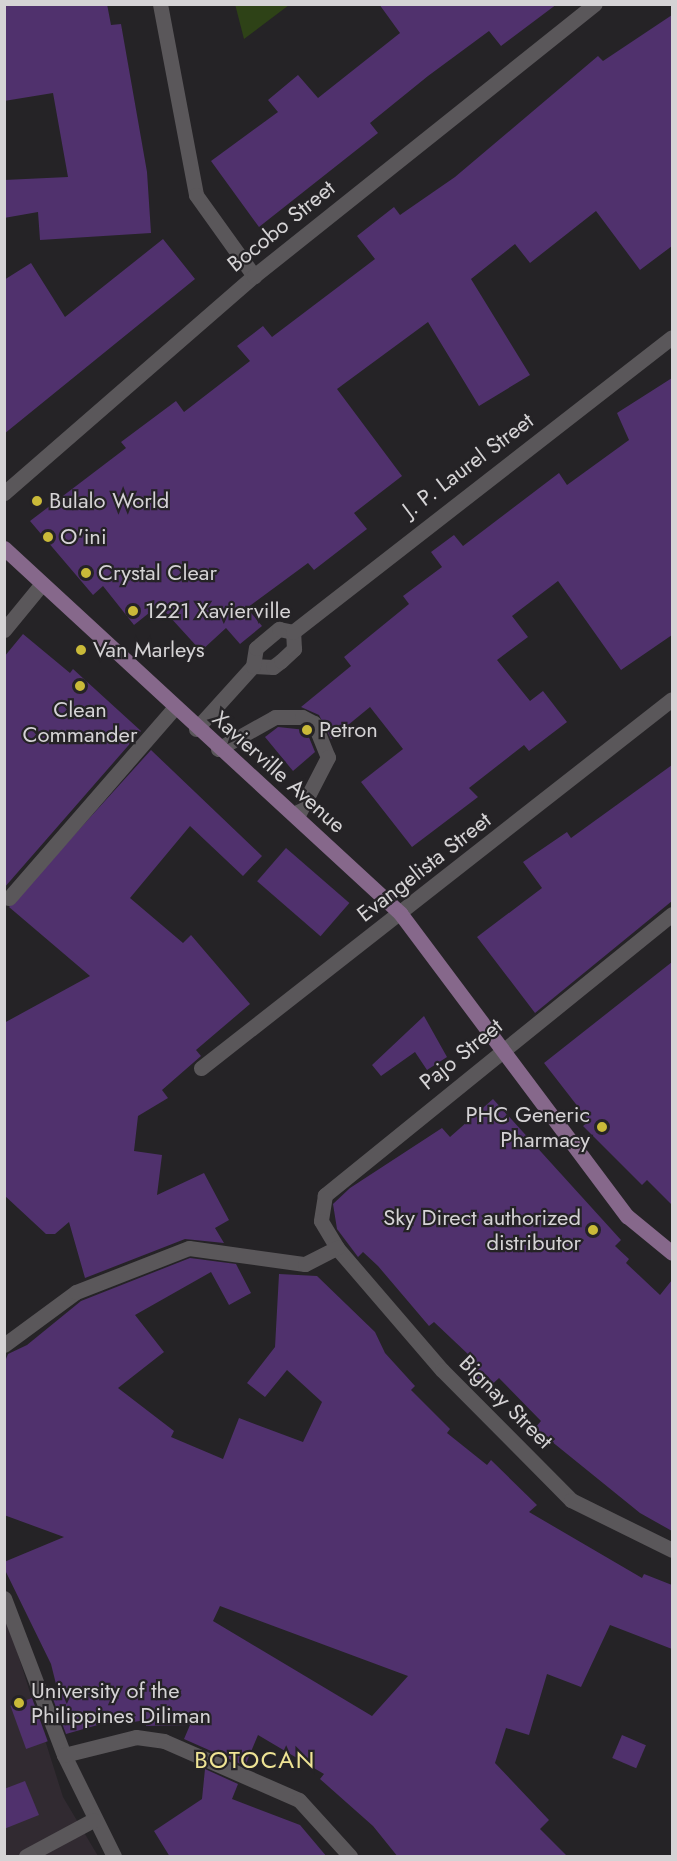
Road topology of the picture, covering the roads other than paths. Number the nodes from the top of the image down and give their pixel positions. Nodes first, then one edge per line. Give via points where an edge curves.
1 (160, 4) edge
2 (595, 4) edge
3 (254, 276) junction
4 (672, 337) edge
5 (4, 493) edge
6 (4, 548) edge
7 (40, 586) junction
8 (4, 630) edge
9 (293, 632) junction
10 (253, 666) junction
11 (672, 699) edge
12 (174, 708) junction
13 (196, 729) junction
14 (218, 748) junction
15 (297, 817) junction
16 (9, 898) dead end
17 (400, 914) junction
18 (672, 914) edge
19 (501, 1049) junction
20 (201, 1068) dead end
21 (337, 1248) junction
22 (672, 1253) edge
23 (4, 1345) edge
24 (672, 1550) edge
25 (4, 1598) edge
26 (64, 1755) junction
27 (93, 1820) junction
28 (26, 1857) edge
29 (114, 1857) edge
30 (350, 1857) edge

1 - 3 street via 196,195
2 - 3 street, Bocobo Street
3 - 5 street, Bocobo Street
4 - 9 street, J. P. Laurel Street
6 - 7 main road, Xavierville Avenue
7 - 8 street
7 - 12 main road, Xavierville Avenue
9 - 10 street, J. P. Laurel Street via 279,629 256,648
9 - 10 street via 294,649 281,662 273,667
10 - 13 street, J. P. Laurel Street
11 - 17 street, Evangelista Street
12 - 13 main road, Xavierville Avenue
12 - 16 street
13 - 14 main road, Xavierville Avenue
14 - 15 main road, Xavierville Avenue
14 - 15 street via 275,717 295,716 314,723 328,757
15 - 17 main road, Xavierville Avenue
17 - 19 main road, Xavierville Avenue
17 - 20 street, Evangelista Street
18 - 19 street, Pajo Street
19 - 21 street, Pajo Street via 325,1195 321,1221
19 - 22 main road, Xavierville Avenue via 627,1216
21 - 23 street via 305,1264 189,1248 76,1292
21 - 24 street, Bignay Street via 442,1370 571,1500
25 - 26 street
26 - 27 street
26 - 30 street via 136,1737 164,1741 299,1800
27 - 28 street
27 - 29 street

